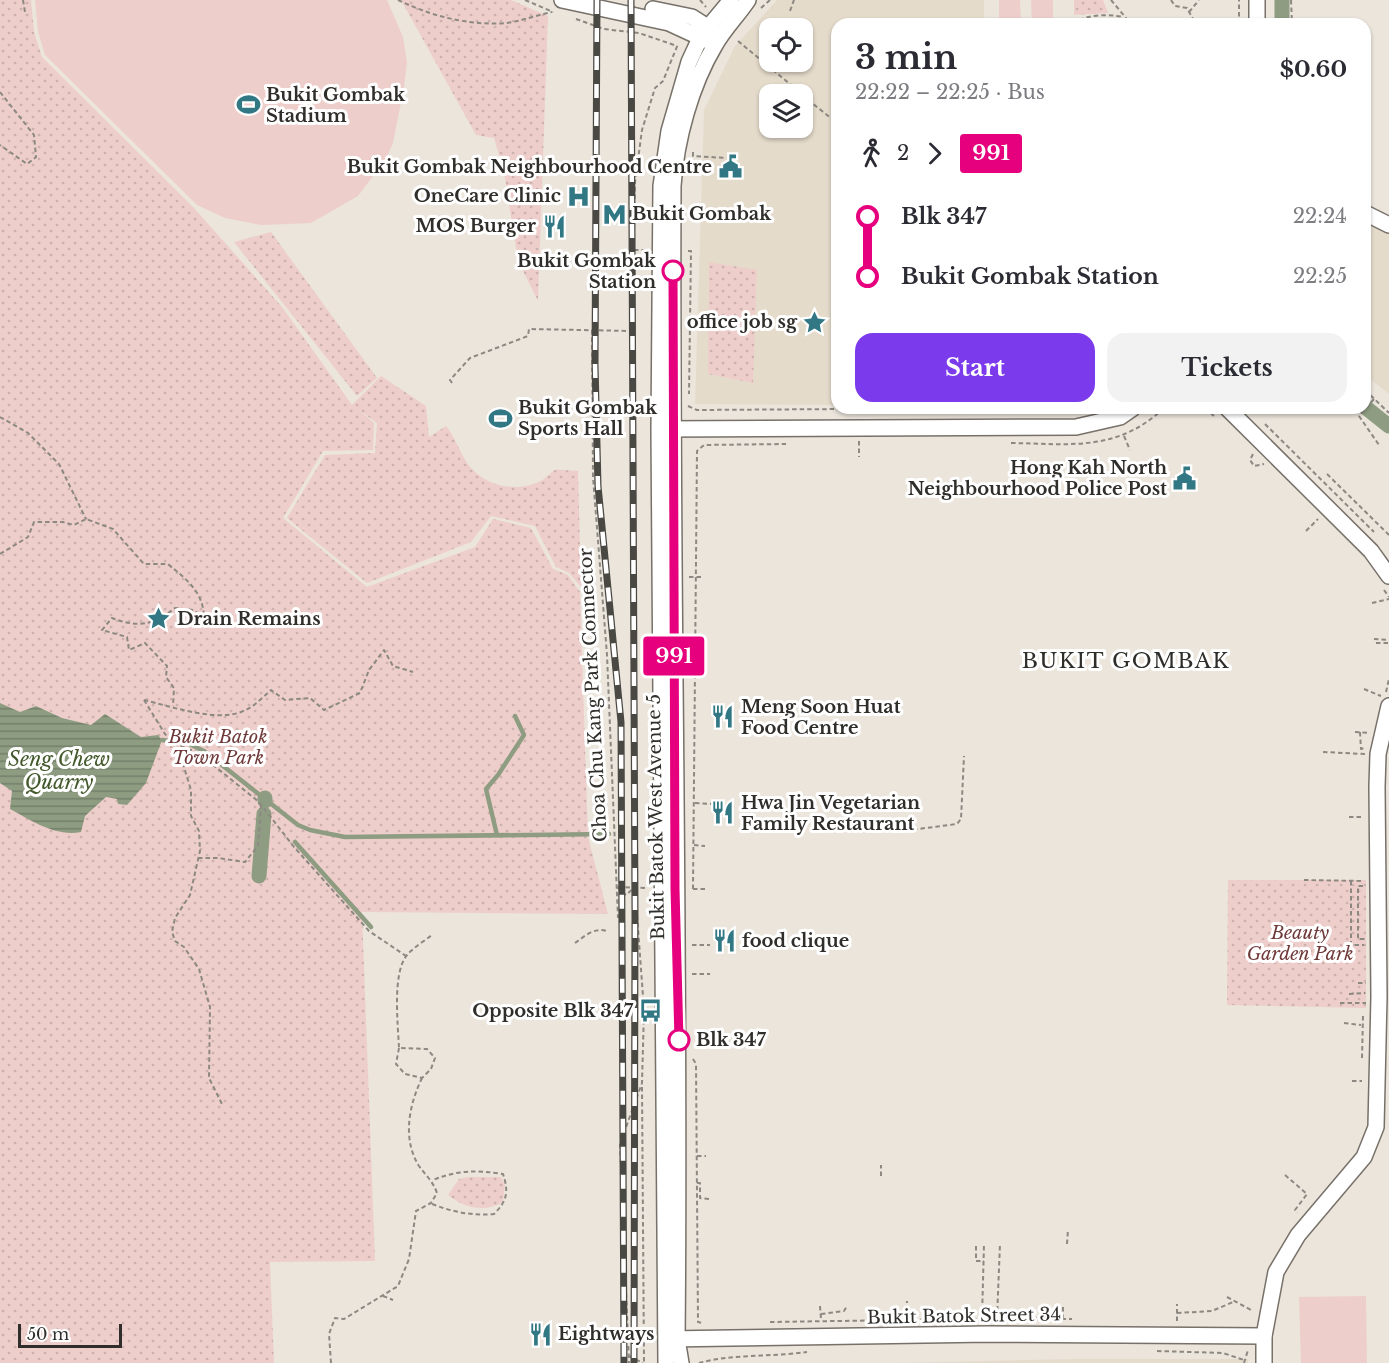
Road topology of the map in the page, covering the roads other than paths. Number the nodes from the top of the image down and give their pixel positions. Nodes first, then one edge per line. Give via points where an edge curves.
1 (605, 0) edge
2 (731, 0) edge
3 (1257, 0) edge
4 (751, 7) edge
5 (558, 9) edge
6 (1257, 18) edge
7 (705, 32) junction
8 (718, 40) junction
9 (1371, 216) edge
10 (1389, 225) edge
11 (1124, 414) edge
12 (1233, 414) edge
13 (666, 429) junction
14 (1389, 576) edge
15 (1385, 700) edge
16 (1383, 923) edge
17 (1377, 941) edge
18 (1264, 1336) junction
19 (671, 1339) junction
20 (666, 1363) edge
21 (681, 1363) edge
22 (1264, 1363) edge

1 - 7 street via 692,17
2 - 7 street, Bukit Batok West Avenue 5
3 - 6 street
4 - 8 street, Bukit Batok West Avenue 5
5 - 7 street via 669,23
7 - 8 street
7 - 13 street, Bukit Batok West Avenue 5 via 689,62 663,163
8 - 13 street, Bukit Batok West Avenue 5 via 696,86 675,167
9 - 10 street
11 - 13 street via 1076,427
12 - 14 street via 1371,551
13 - 19 street, Bukit Batok West Avenue 5 via 679,985
15 - 16 street via 1378,754
16 - 17 street
17 - 18 street via 1378,1114 1374,1136 1352,1174 1298,1235 1284,1257 1272,1288
18 - 19 street, Bukit Batok Street 34 via 989,1334
18 - 22 street
19 - 20 street, Bukit Batok West Avenue 5
19 - 21 street, Bukit Batok West Avenue 5

